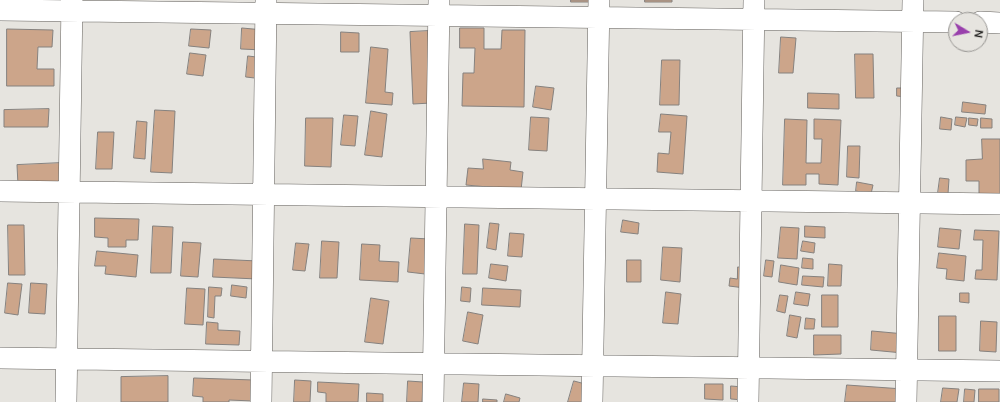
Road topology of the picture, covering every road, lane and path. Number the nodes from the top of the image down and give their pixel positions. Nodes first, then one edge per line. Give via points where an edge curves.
1 (912, 0) edge
2 (72, 5) edge
3 (266, 7) edge
4 (439, 8) edge
5 (598, 9) edge
6 (0, 10) edge
7 (753, 10) edge
8 (912, 22) junction
9 (948, 22) edge
10 (988, 22) edge
11 (1000, 23) edge
12 (0, 190) edge
13 (69, 192) junction
14 (264, 194) junction
15 (436, 196) junction
16 (596, 199) junction
17 (751, 201) junction
18 (910, 203) junction
19 (1000, 204) edge
20 (0, 358) edge
21 (66, 359) junction
22 (261, 361) junction
23 (433, 364) junction
24 (593, 366) junction
25 (748, 368) junction
26 (907, 370) junction
27 (1000, 371) edge
28 (66, 402) edge
29 (261, 402) edge
30 (433, 402) edge
31 (592, 402) edge
32 (748, 402) edge
33 (906, 402) edge

1 - 8 street
2 - 3 street
2 - 6 street
2 - 13 street
3 - 4 street
3 - 14 street
4 - 5 street
4 - 15 street
5 - 7 street
5 - 16 street
7 - 8 street
7 - 17 street
8 - 9 street
8 - 18 street
10 - 11 street
12 - 13 street
13 - 14 street
13 - 21 street
14 - 15 street
14 - 22 street
15 - 16 street
15 - 23 street
16 - 17 street
16 - 24 street
17 - 18 street
17 - 25 street
18 - 19 street
18 - 26 street
20 - 21 street
21 - 22 street
21 - 28 street
22 - 23 street
22 - 29 street
23 - 24 street
23 - 30 street
24 - 25 street
24 - 31 street
25 - 26 street
25 - 32 street
26 - 27 street
26 - 33 street

